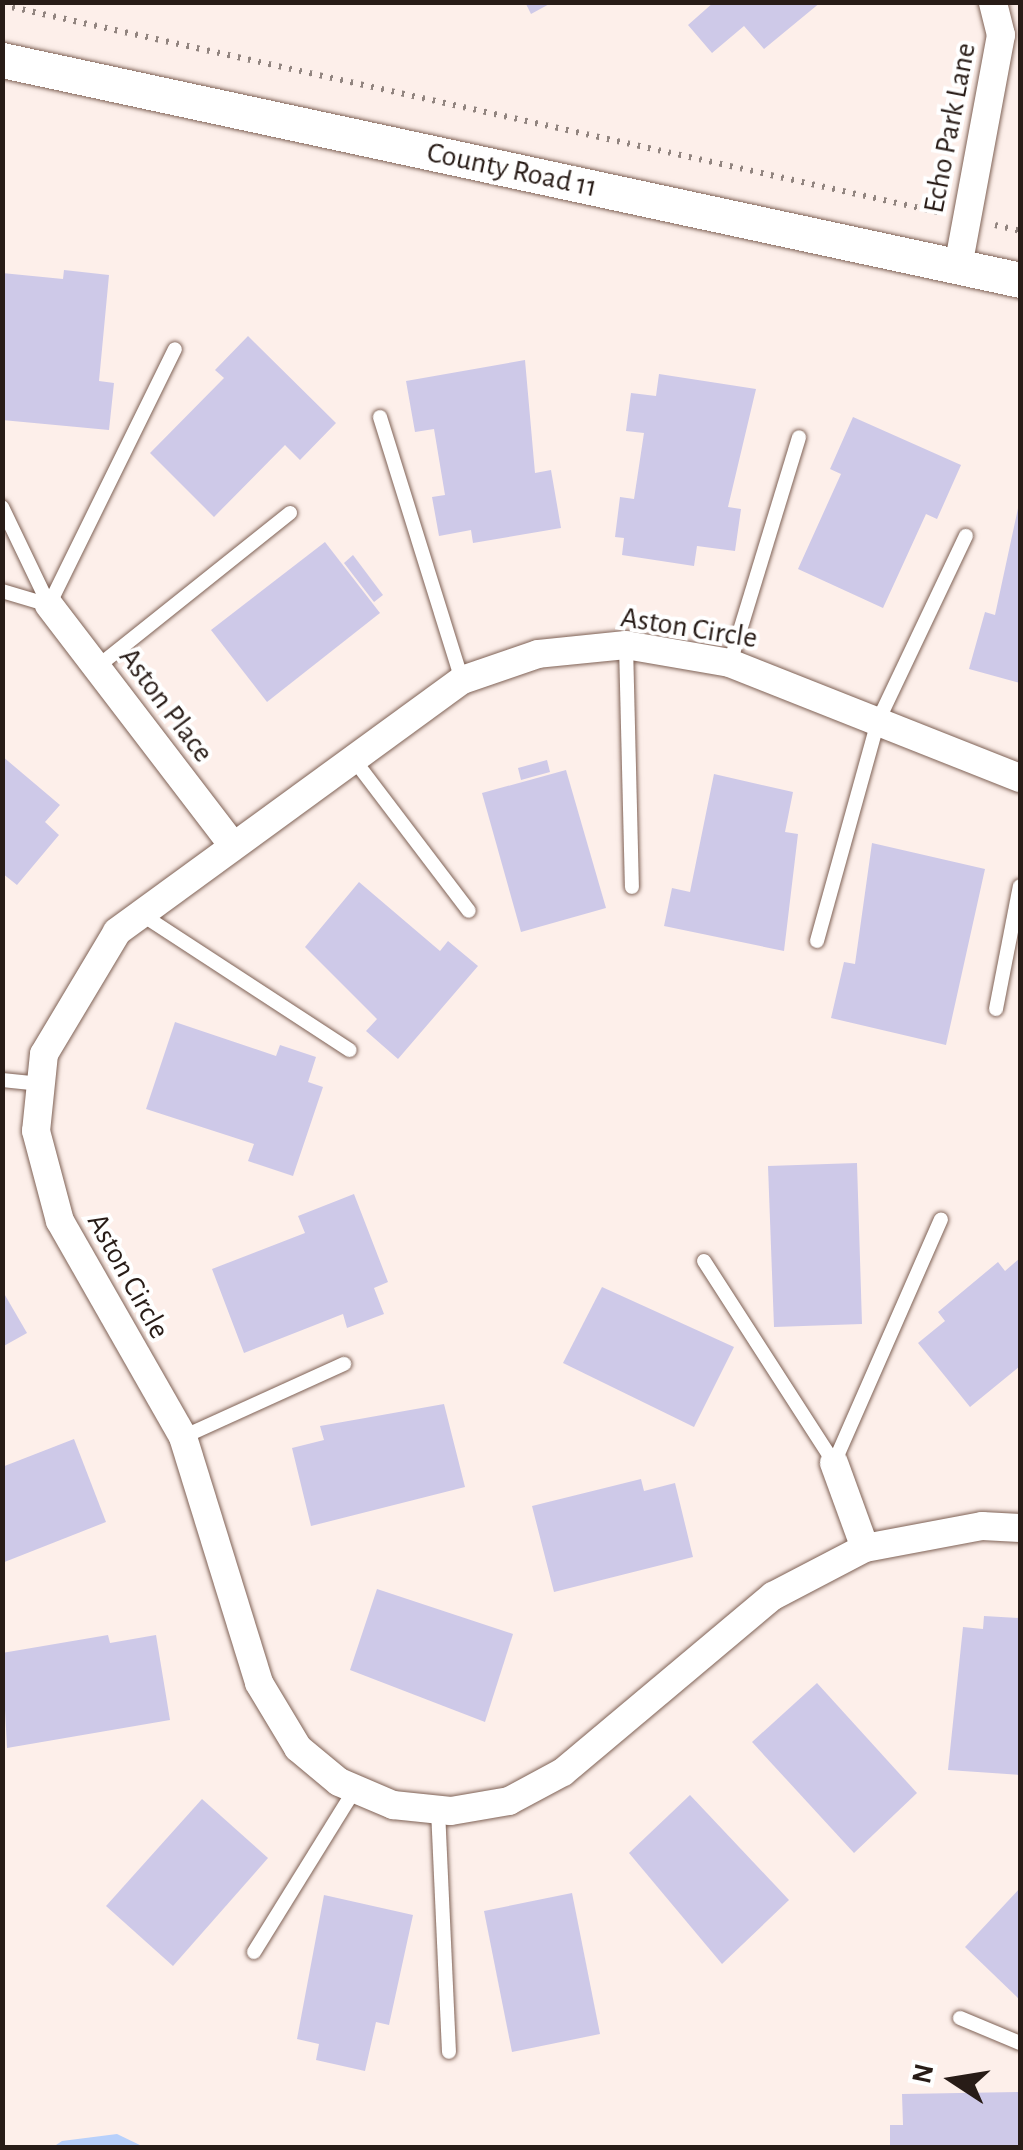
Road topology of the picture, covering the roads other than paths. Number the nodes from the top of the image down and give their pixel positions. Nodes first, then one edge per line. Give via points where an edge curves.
1 (993, 2) edge
2 (2, 60) edge
3 (958, 266) junction
4 (1020, 280) edge
5 (175, 349) dead end
6 (380, 417) dead end
7 (799, 437) dead end
8 (2, 507) edge
9 (290, 513) dead end
10 (966, 536) dead end
11 (2, 591) edge
12 (50, 605) junction
13 (626, 646) junction
14 (730, 663) junction
15 (97, 667) junction
16 (462, 680) junction
17 (878, 721) junction
18 (352, 756) junction
19 (1020, 778) edge
20 (232, 844) junction
21 (1020, 886) edge
22 (632, 888) dead end
23 (469, 911) dead end
24 (141, 914) junction
25 (817, 942) dead end
26 (996, 1009) dead end
27 (350, 1050) dead end
28 (2, 1080) edge
29 (41, 1084) junction
30 (941, 1218) dead end
31 (704, 1261) dead end
32 (344, 1364) dead end
33 (182, 1437) junction
34 (834, 1463) junction
35 (1020, 1528) edge
36 (865, 1548) junction
37 (355, 1789) junction
38 (438, 1810) junction
39 (254, 1952) dead end
40 (960, 2018) dead end
41 (1020, 2044) edge
42 (449, 2052) dead end

1 - 3 street, Echo Park Lane via 1001,36
2 - 3 street, County Road 11
3 - 4 street, County Road 11
5 - 12 lane
6 - 16 lane
7 - 14 lane
8 - 12 lane
9 - 15 lane
10 - 17 lane
11 - 12 lane
12 - 15 street, Aston Place
13 - 14 street, Aston Circle
13 - 16 street, Aston Circle via 538,654
13 - 22 lane
14 - 17 street, Aston Circle
15 - 20 street, Aston Place
16 - 18 street, Aston Circle
17 - 19 street, Aston Circle
17 - 25 lane
18 - 20 street, Aston Circle
18 - 23 lane
20 - 24 street, Aston Circle
21 - 26 lane
24 - 27 lane
24 - 29 street, Aston Circle via 118,932 44,1054
28 - 29 lane
29 - 33 street, Aston Circle via 36,1131 60,1221
30 - 34 lane
31 - 34 lane
32 - 33 lane
33 - 37 street, Aston Circle via 259,1684 298,1748
34 - 36 street
35 - 36 street, Aston Circle via 982,1526
36 - 38 street, Aston Circle via 773,1596 563,1772 509,1801
37 - 38 street, Aston Circle
37 - 39 lane
38 - 42 lane
40 - 41 lane

